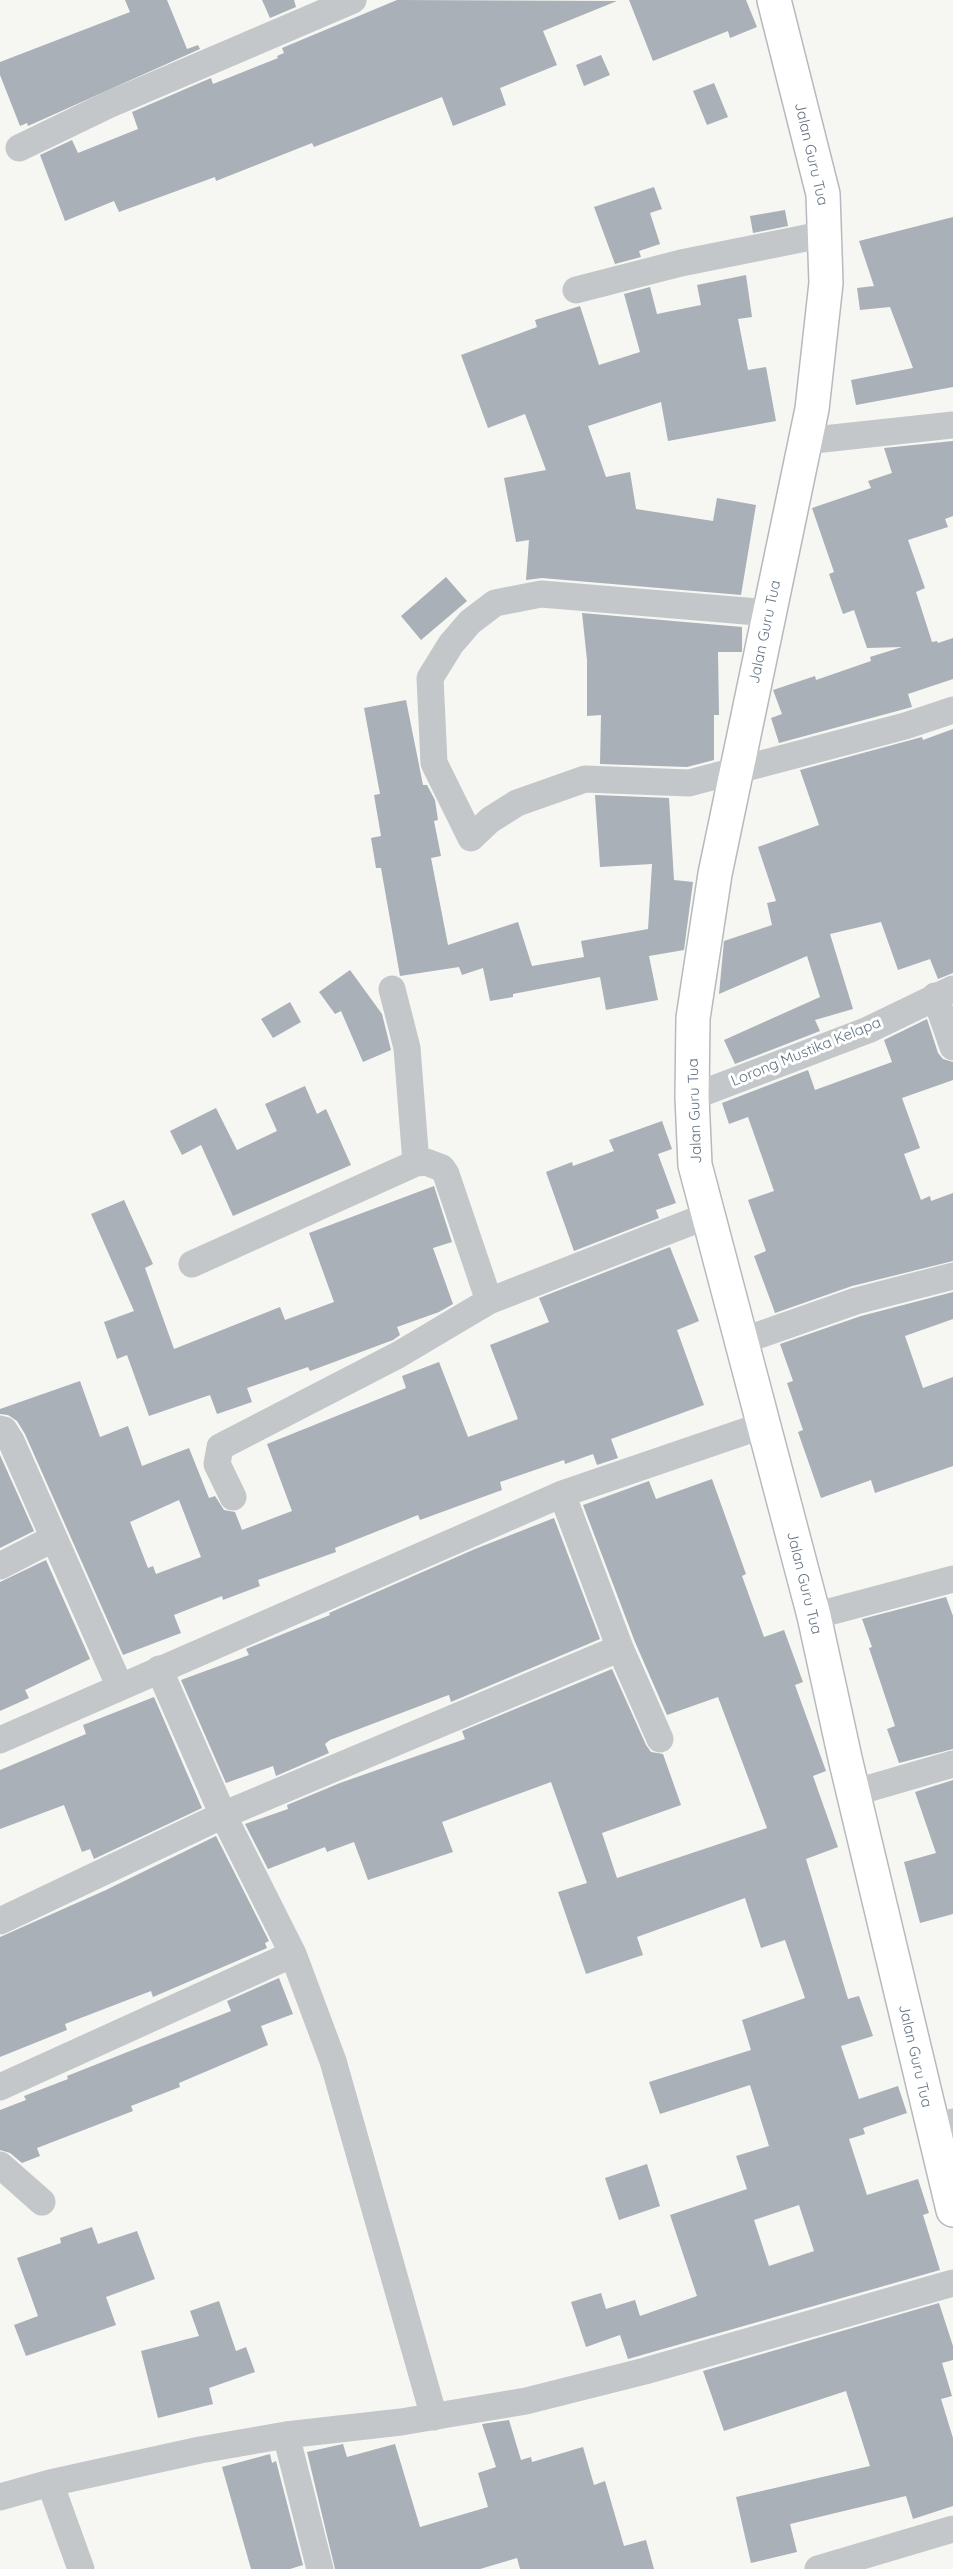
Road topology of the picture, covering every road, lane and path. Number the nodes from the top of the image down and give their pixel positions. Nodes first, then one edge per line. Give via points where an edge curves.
1 (353, 0) edge
2 (774, 0) edge
3 (19, 148) dead end
4 (826, 234) junction
5 (576, 290) dead end
6 (953, 425) edge
7 (805, 441) junction
8 (770, 613) junction
9 (953, 710) edge
10 (736, 772) junction
11 (392, 989) dead end
12 (944, 992) edge
13 (953, 1047) edge
14 (692, 1097) junction
15 (416, 1163) junction
16 (709, 1215) junction
17 (192, 1264) dead end
18 (953, 1276) edge
19 (489, 1301) junction
20 (742, 1341) junction
21 (764, 1425) junction
22 (0, 1429) edge
23 (562, 1494) junction
24 (233, 1497) dead end
25 (54, 1538) junction
26 (0, 1566) edge
27 (953, 1579) edge
28 (814, 1616) junction
29 (620, 1648) junction
30 (159, 1669) junction
31 (120, 1687) junction
32 (660, 1739) dead end
33 (0, 1740) edge
34 (953, 1764) edge
35 (853, 1793) junction
36 (223, 1815) junction
37 (0, 1921) edge
38 (293, 1954) junction
39 (0, 2087) edge
40 (943, 2126) edge
41 (0, 2165) edge
42 (42, 2202) dead end
43 (953, 2210) edge
44 (953, 2283) edge
45 (434, 2416) junction
46 (286, 2435) junction
47 (50, 2483) junction
48 (0, 2497) edge
49 (953, 2529) edge
50 (81, 2569) edge
51 (320, 2569) edge
52 (818, 2569) edge

1 - 3 street via 108,105
2 - 4 main road, Jalan Guru Tua via 823,194
4 - 5 street via 681,263
4 - 7 main road, Jalan Guru Tua via 826,283
6 - 7 street
7 - 8 main road, Jalan Guru Tua
8 - 10 main road, Jalan Guru Tua
8 - 10 street via 541,594 495,603 470,622 430,678 434,763 471,838 517,803 585,779 689,783
9 - 10 street
10 - 14 main road, Jalan Guru Tua via 715,874 693,1018
11 - 15 street via 407,1048
12 - 13 street
12 - 14 street, Lorong Mustika Kelapa via 868,1030
14 - 16 main road, Jalan Guru Tua via 695,1165
15 - 17 street
15 - 19 street via 434,1164 446,1174
16 - 19 street
16 - 20 main road, Jalan Guru Tua
18 - 20 street via 856,1301
19 - 24 street via 398,1355 220,1447 217,1464
20 - 21 main road, Jalan Guru Tua
21 - 23 street
21 - 28 main road, Jalan Guru Tua
22 - 25 street via 11,1441
23 - 29 street
23 - 30 street
25 - 26 street
25 - 31 street
27 - 28 street
28 - 35 main road, Jalan Guru Tua
29 - 32 street
29 - 36 street
30 - 31 street
30 - 36 street
31 - 33 street
34 - 35 street
35 - 40 main road, Jalan Guru Tua
36 - 37 street
36 - 38 street
38 - 39 street
38 - 45 street via 333,2061
40 - 43 main road, Jalan Guru Tua
41 - 42 street
44 - 45 street via 645,2371 526,2401
45 - 46 street
46 - 47 street
46 - 51 street
47 - 48 street
47 - 50 street
49 - 52 street

